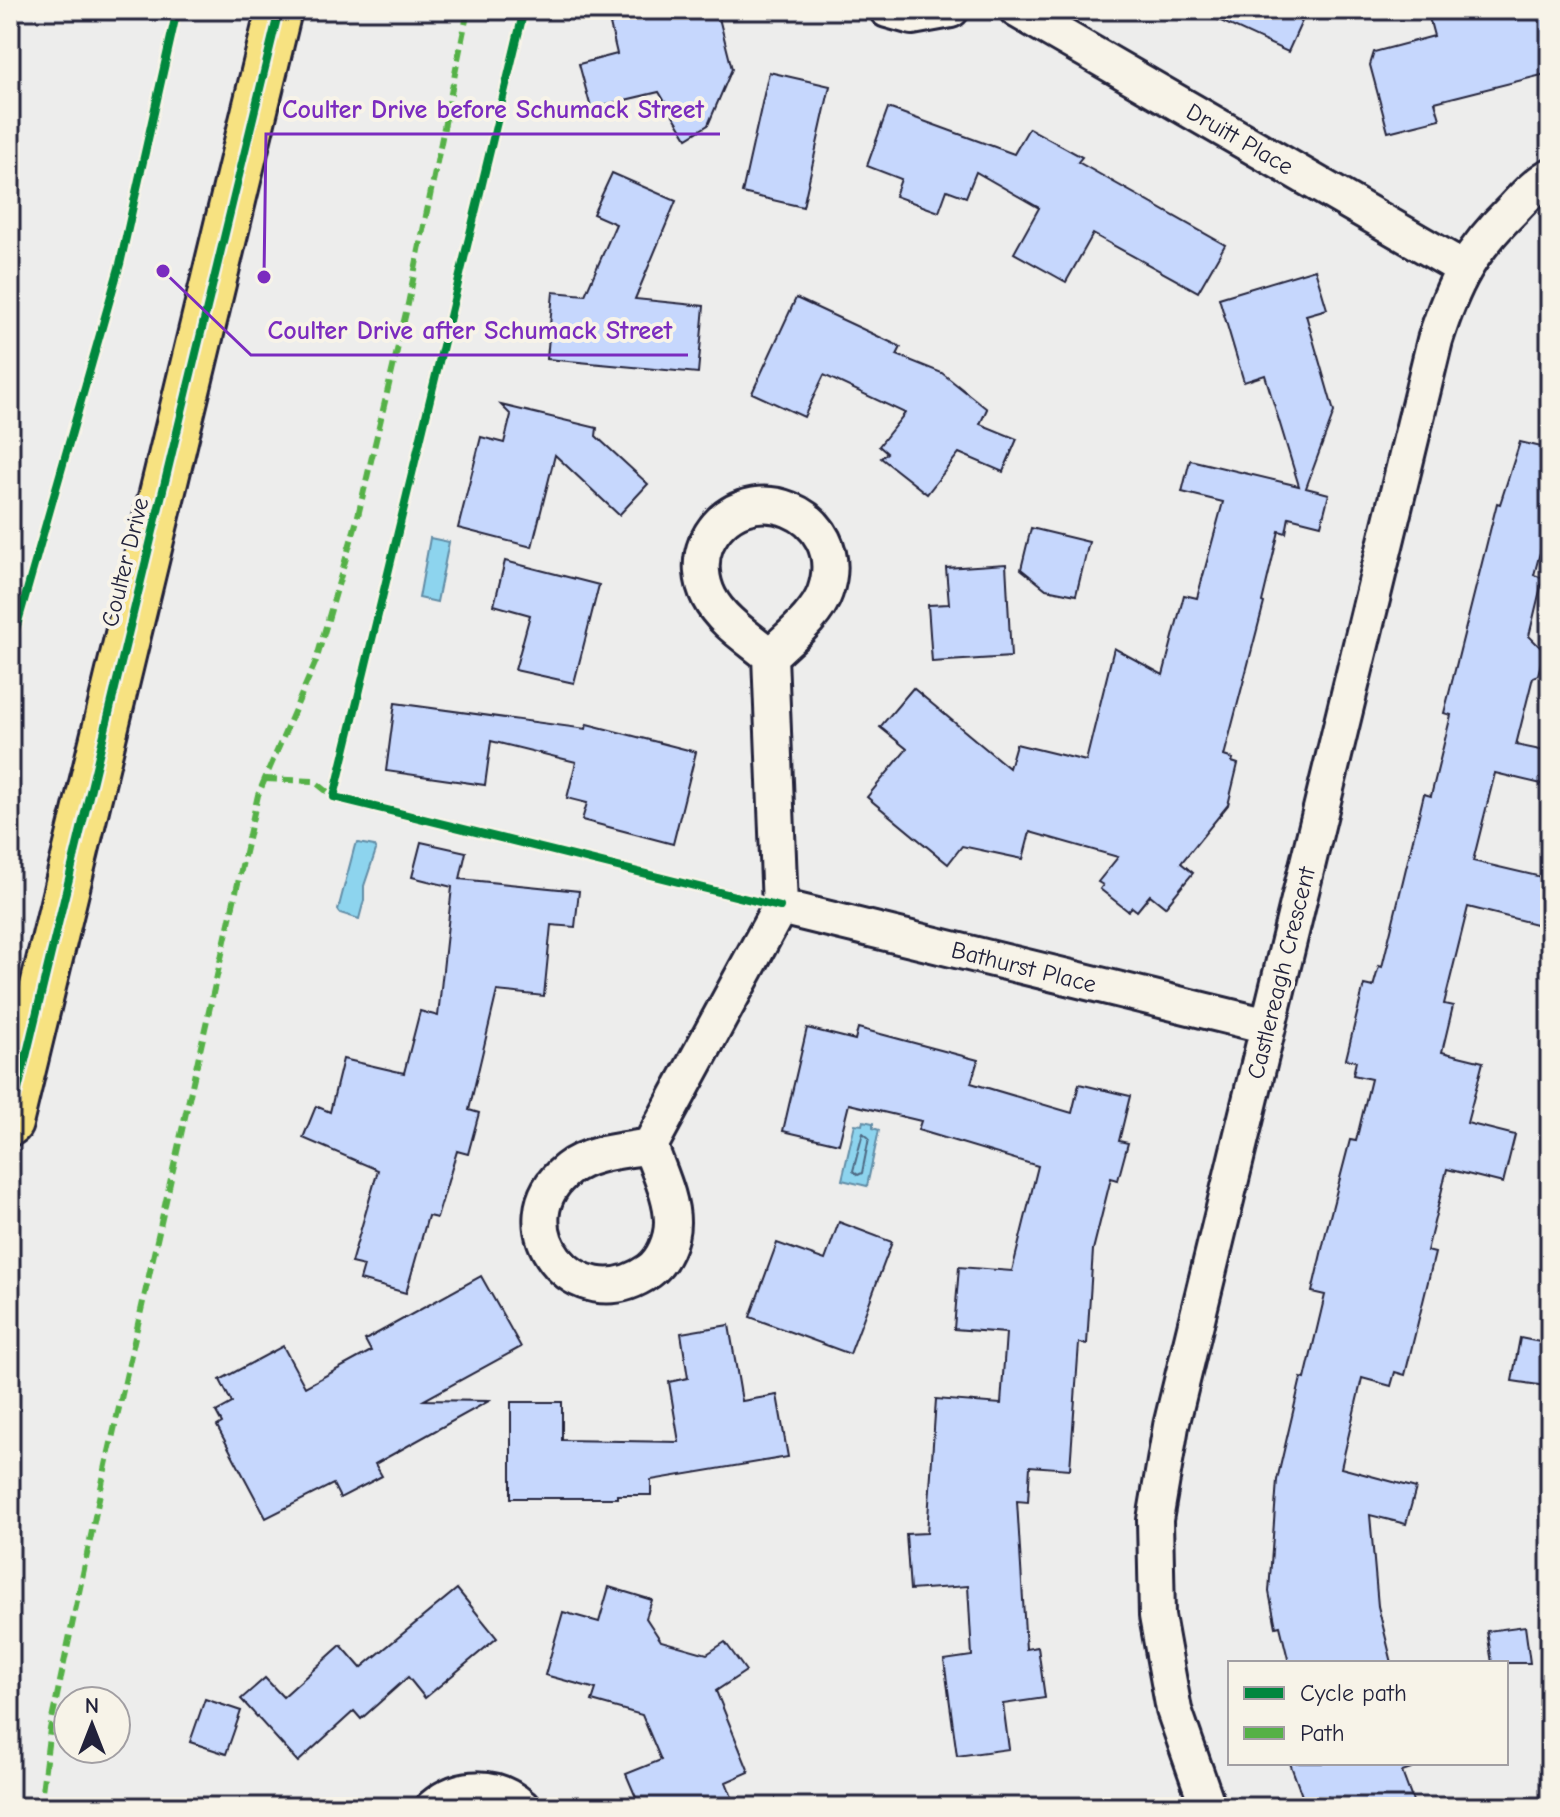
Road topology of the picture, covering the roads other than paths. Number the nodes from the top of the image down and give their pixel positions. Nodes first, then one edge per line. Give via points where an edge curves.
1 (279, 10) edge
2 (887, 10) edge
3 (951, 10) edge
4 (1017, 10) edge
5 (1550, 176) edge
6 (1463, 268) junction
7 (770, 656) junction
8 (780, 907) junction
9 (1268, 1026) junction
10 (10, 1123) edge
11 (650, 1146) junction
12 (433, 1807) edge
13 (522, 1807) edge
14 (1208, 1807) edge

1 - 10 main road, Coulter Drive
2 - 3 street via 912,17
4 - 6 street, Druitt Place
5 - 6 street, Castlereagh Crescent via 1487,235
6 - 9 street, Castlereagh Crescent via 1435,340
7 - 7 street via 724,617 709,599 701,577 712,531 751,505 774,504 815,526 827,547 830,570 825,594
7 - 8 street
8 - 9 street, Bathurst Place
8 - 11 street
9 - 14 street, Castlereagh Crescent via 1171,1426 1155,1520 1157,1616 1174,1710
11 - 11 street via 669,1200 672,1224 667,1247 634,1281 586,1283 565,1272 549,1253 541,1231 552,1184 569,1167 591,1157
12 - 13 street via 467,1789 492,1790

